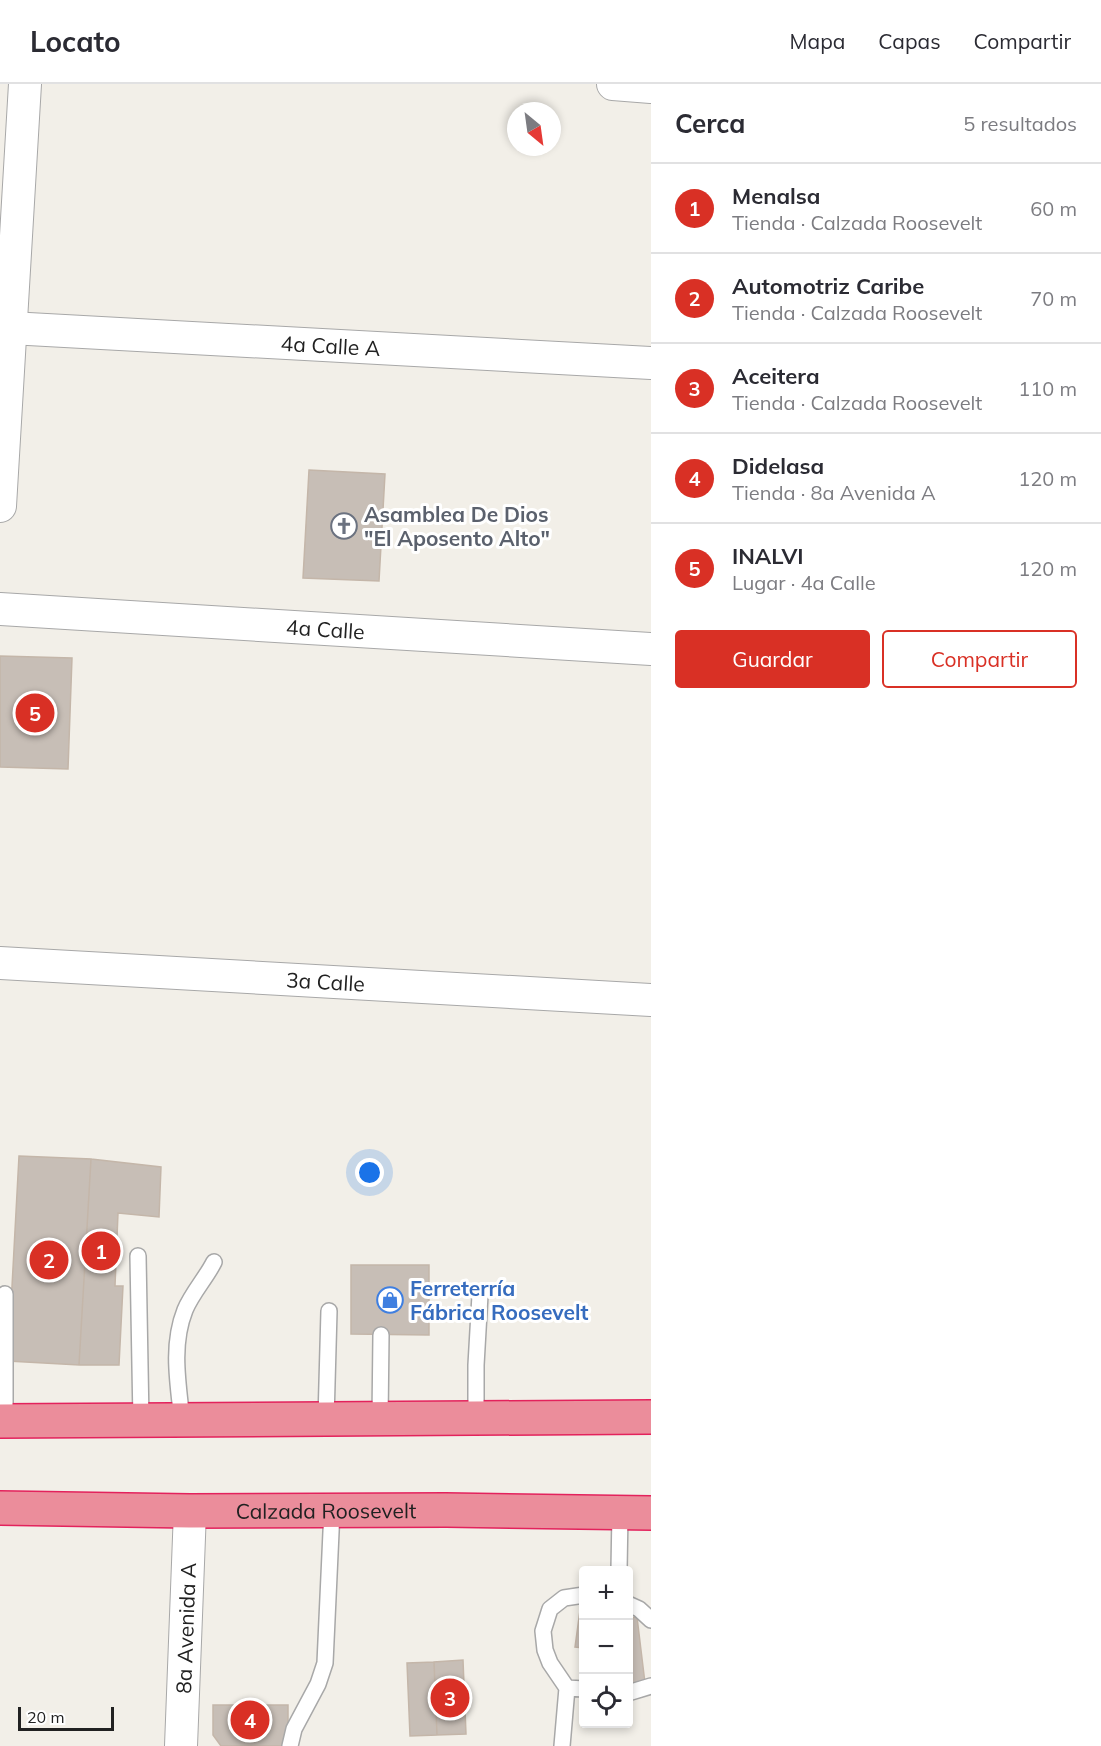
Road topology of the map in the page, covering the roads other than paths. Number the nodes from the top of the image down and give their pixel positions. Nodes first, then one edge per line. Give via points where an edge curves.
1 (25, 84) edge
2 (613, 84) edge
3 (651, 87) edge
4 (10, 328) junction
5 (651, 363) edge
6 (0, 506) edge
7 (0, 609) edge
8 (651, 649) edge
9 (0, 963) edge
10 (651, 1000) edge
11 (138, 1256) dead end
12 (214, 1262) dead end
13 (5, 1294) dead end
14 (480, 1295) dead end
15 (329, 1311) dead end
16 (381, 1335) dead end
17 (651, 1417) edge
18 (476, 1418) junction
19 (327, 1419) junction
20 (381, 1419) junction
21 (182, 1420) junction
22 (3, 1421) edge
23 (141, 1421) junction
24 (0, 1508) edge
25 (332, 1510) junction
26 (190, 1511) junction
27 (636, 1513) edge
28 (620, 1566) edge
29 (579, 1596) edge
30 (633, 1606) edge
31 (651, 1620) edge
32 (651, 1686) edge
33 (567, 1688) junction
34 (579, 1689) edge
35 (633, 1691) edge
36 (181, 1746) edge
37 (290, 1746) edge
38 (562, 1746) edge

1 - 4 street
2 - 3 street
4 - 5 street, 4a Calle A
4 - 6 street
7 - 8 street, 4a Calle
9 - 10 street, 3a Calle
11 - 23 lane
12 - 21 lane via 186,1307 178,1332 176,1365
13 - 22 lane
14 - 18 lane
15 - 19 lane
16 - 20 lane
17 - 18 highway
18 - 20 highway
19 - 20 highway
19 - 21 highway
21 - 23 highway
22 - 23 highway
24 - 26 highway, Calzada Roosevelt
25 - 26 highway, Calzada Roosevelt
25 - 27 highway, Calzada Roosevelt
25 - 37 lane via 325,1663
26 - 36 street, 8a Avenida A
27 - 28 lane
29 - 33 lane via 564,1598 550,1609 543,1630 550,1663
30 - 31 lane
32 - 35 lane
33 - 34 lane
33 - 38 lane

